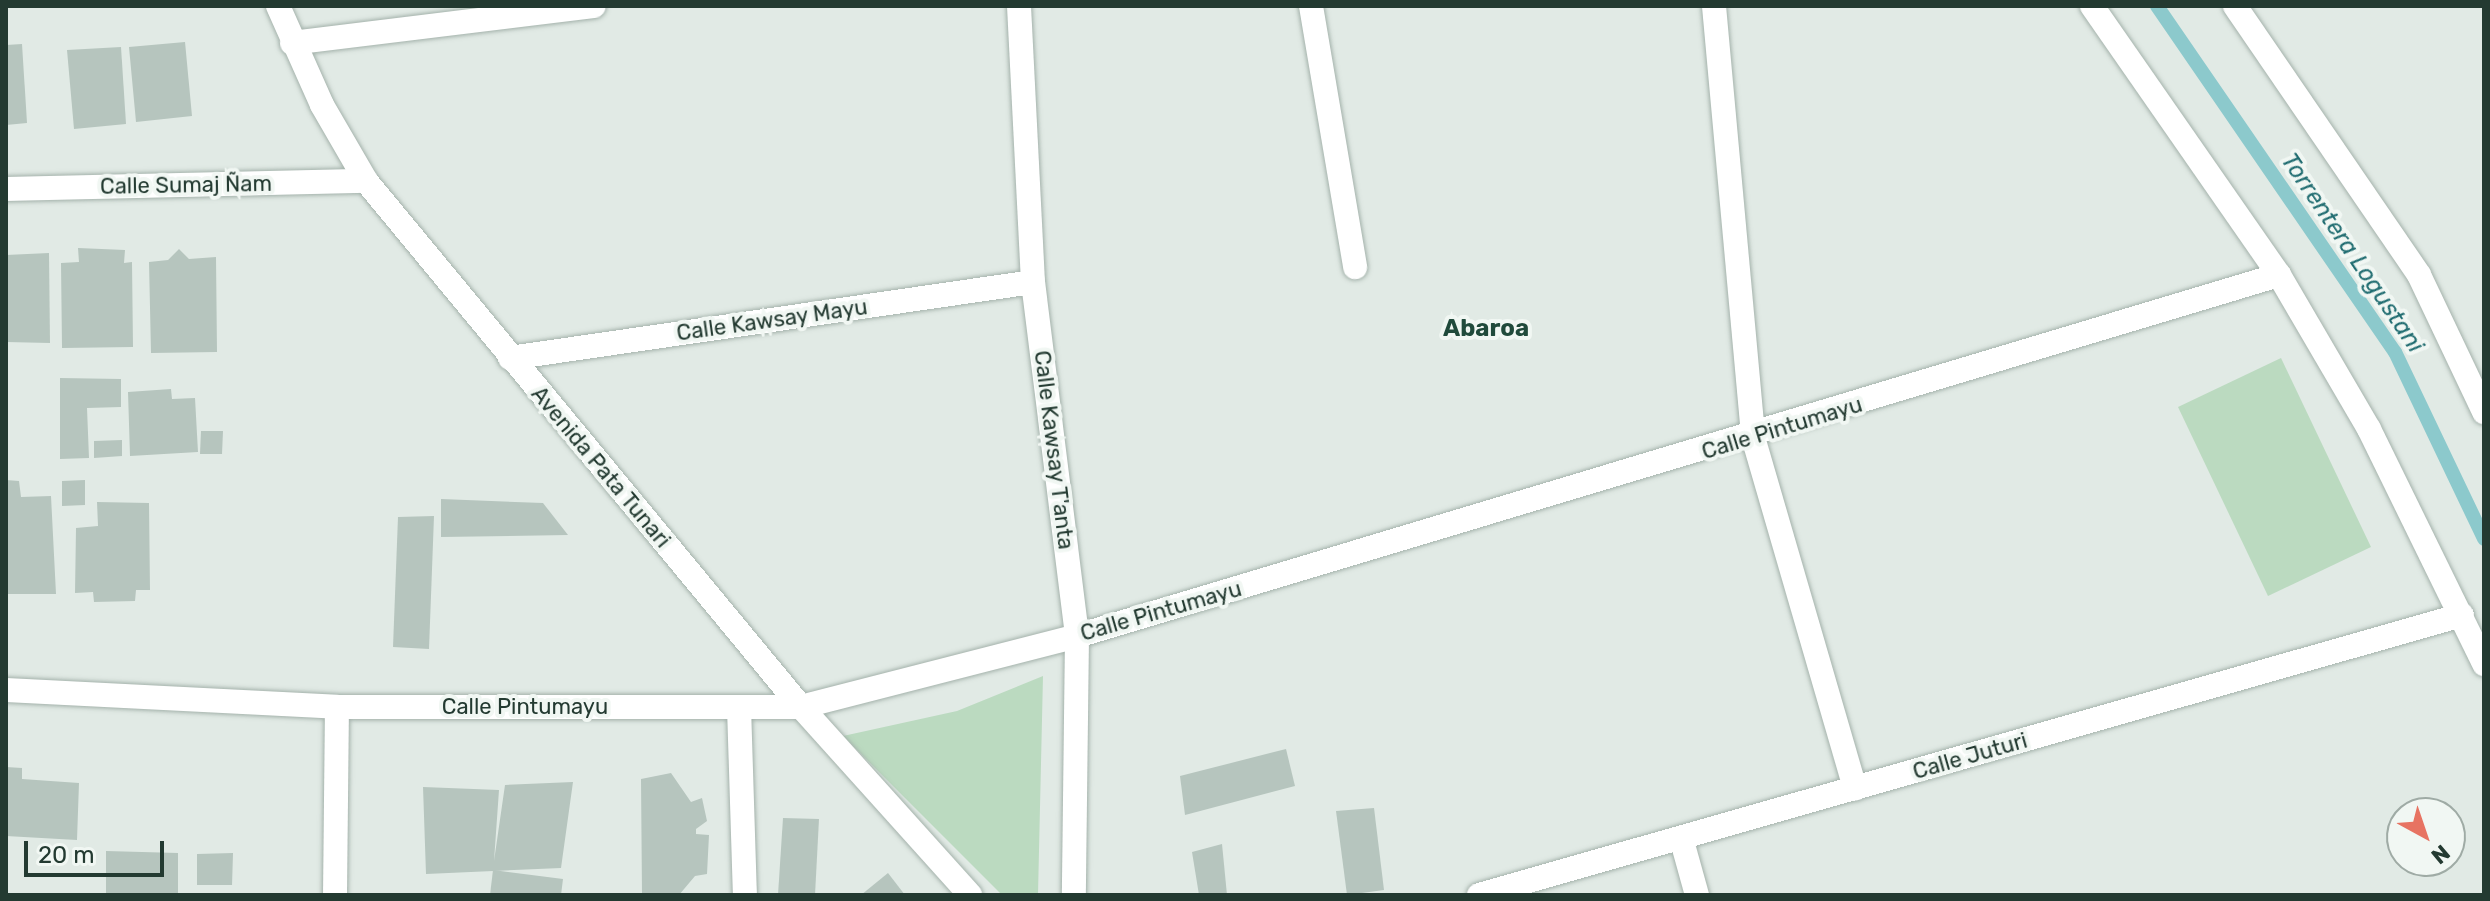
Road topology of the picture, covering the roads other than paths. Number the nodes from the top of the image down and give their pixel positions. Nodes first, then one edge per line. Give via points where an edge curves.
1 (278, 6) edge
2 (594, 6) edge
3 (1019, 6) edge
4 (1311, 6) edge
5 (1714, 6) edge
6 (2092, 6) edge
7 (2235, 6) edge
8 (292, 43) junction
9 (366, 181) junction
10 (6, 189) edge
11 (1355, 267) dead end
12 (2279, 275) junction
13 (1033, 282) junction
14 (510, 358) junction
15 (2484, 412) edge
16 (1753, 437) junction
17 (2462, 615) junction
18 (1077, 636) junction
19 (2484, 664) edge
20 (6, 690) edge
21 (337, 707) junction
22 (739, 707) junction
23 (801, 707) junction
24 (1855, 789) junction
25 (1682, 841) junction
26 (335, 895) edge
27 (745, 895) edge
28 (970, 895) edge
29 (1074, 895) edge
30 (1479, 895) edge
31 (1697, 895) edge

1 - 8 street, Avenida Pata Tunari
2 - 8 street
3 - 13 street, Calle Kawsay T'anta
4 - 11 street
5 - 16 street
6 - 12 street
7 - 15 street via 2419,275
8 - 9 street, Avenida Pata Tunari
9 - 10 street, Calle Sumaj Ñam
9 - 14 street, Avenida Pata Tunari
12 - 16 street, Calle Pintumayu
12 - 17 street via 2369,429
13 - 14 street, Calle Kawsay Mayu
13 - 18 street, Calle Kawsay T'anta
14 - 23 street, Avenida Pata Tunari
16 - 18 street, Calle Pintumayu
16 - 24 street
17 - 19 street
17 - 24 street, Calle Juturi
18 - 23 street, Calle Pintumayu
18 - 29 street, Calle Kawsay T'anta
20 - 21 street, Calle Pintumayu
21 - 22 street, Calle Pintumayu
21 - 26 street
22 - 23 street, Calle Pintumayu
22 - 27 street
23 - 28 street, Avenida Pata Tunari
24 - 25 street, Calle Juturi
25 - 30 street, Calle Juturi
25 - 31 street

